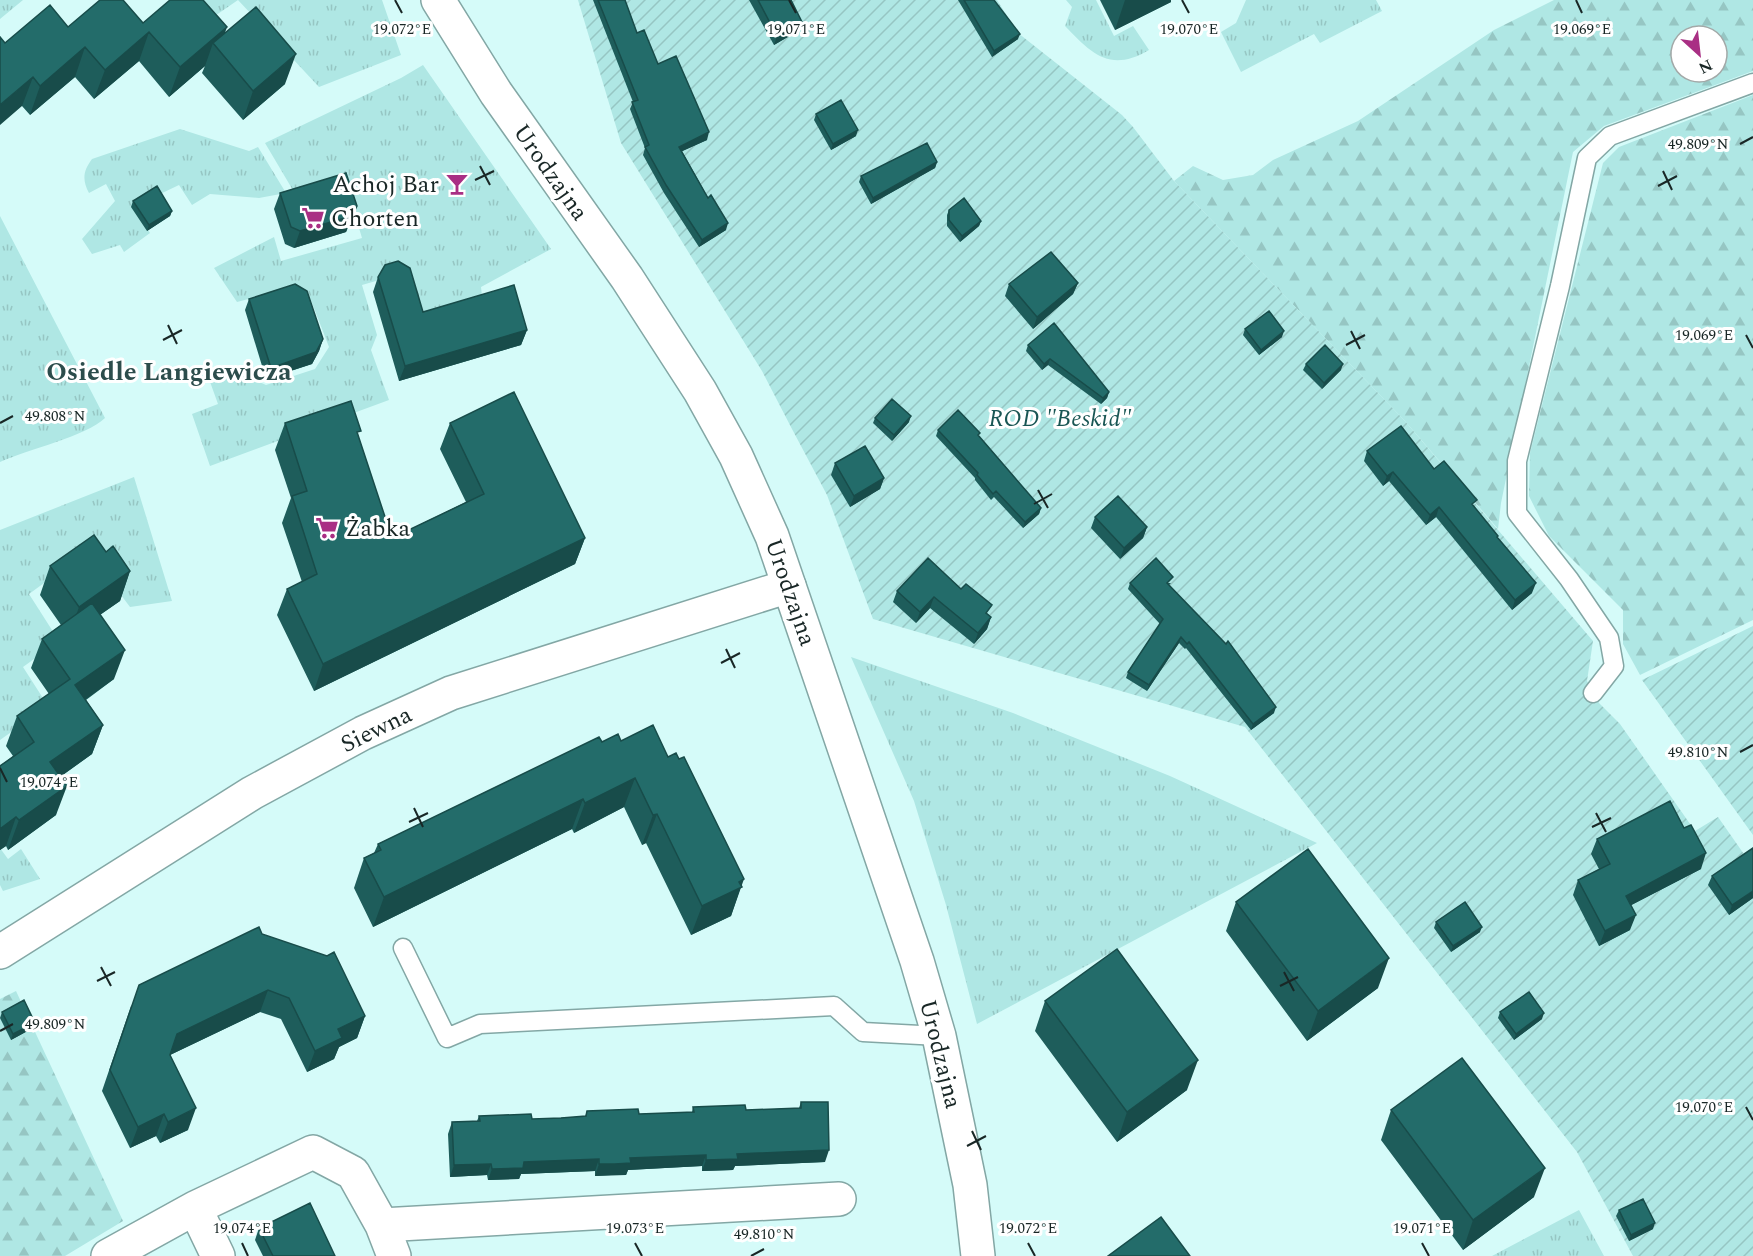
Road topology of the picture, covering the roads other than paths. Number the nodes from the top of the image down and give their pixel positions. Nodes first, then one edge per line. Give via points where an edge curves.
1 (438, 0) edge
2 (1753, 83) edge
3 (789, 586) junction
4 (1593, 693) dead end
5 (403, 948) dead end
6 (0, 952) edge
7 (939, 1036) junction
8 (839, 1199) dead end
9 (195, 1208) junction
10 (381, 1225) junction
11 (108, 1256) edge
12 (218, 1256) edge
13 (394, 1256) edge
14 (978, 1256) edge

1 - 3 street, Urodzajna via 496,93 700,390 772,536
2 - 4 lane via 1610,136 1587,158 1517,461 1517,513 1609,638 1614,666
3 - 6 street, Siewna via 451,693 363,733 252,793
3 - 7 street, Urodzajna
5 - 7 lane via 447,1038 480,1024 834,1006 863,1032
7 - 14 street, Urodzajna via 970,1185
8 - 10 street
9 - 10 street via 313,1152 353,1173
9 - 11 street
9 - 12 street
10 - 13 street

